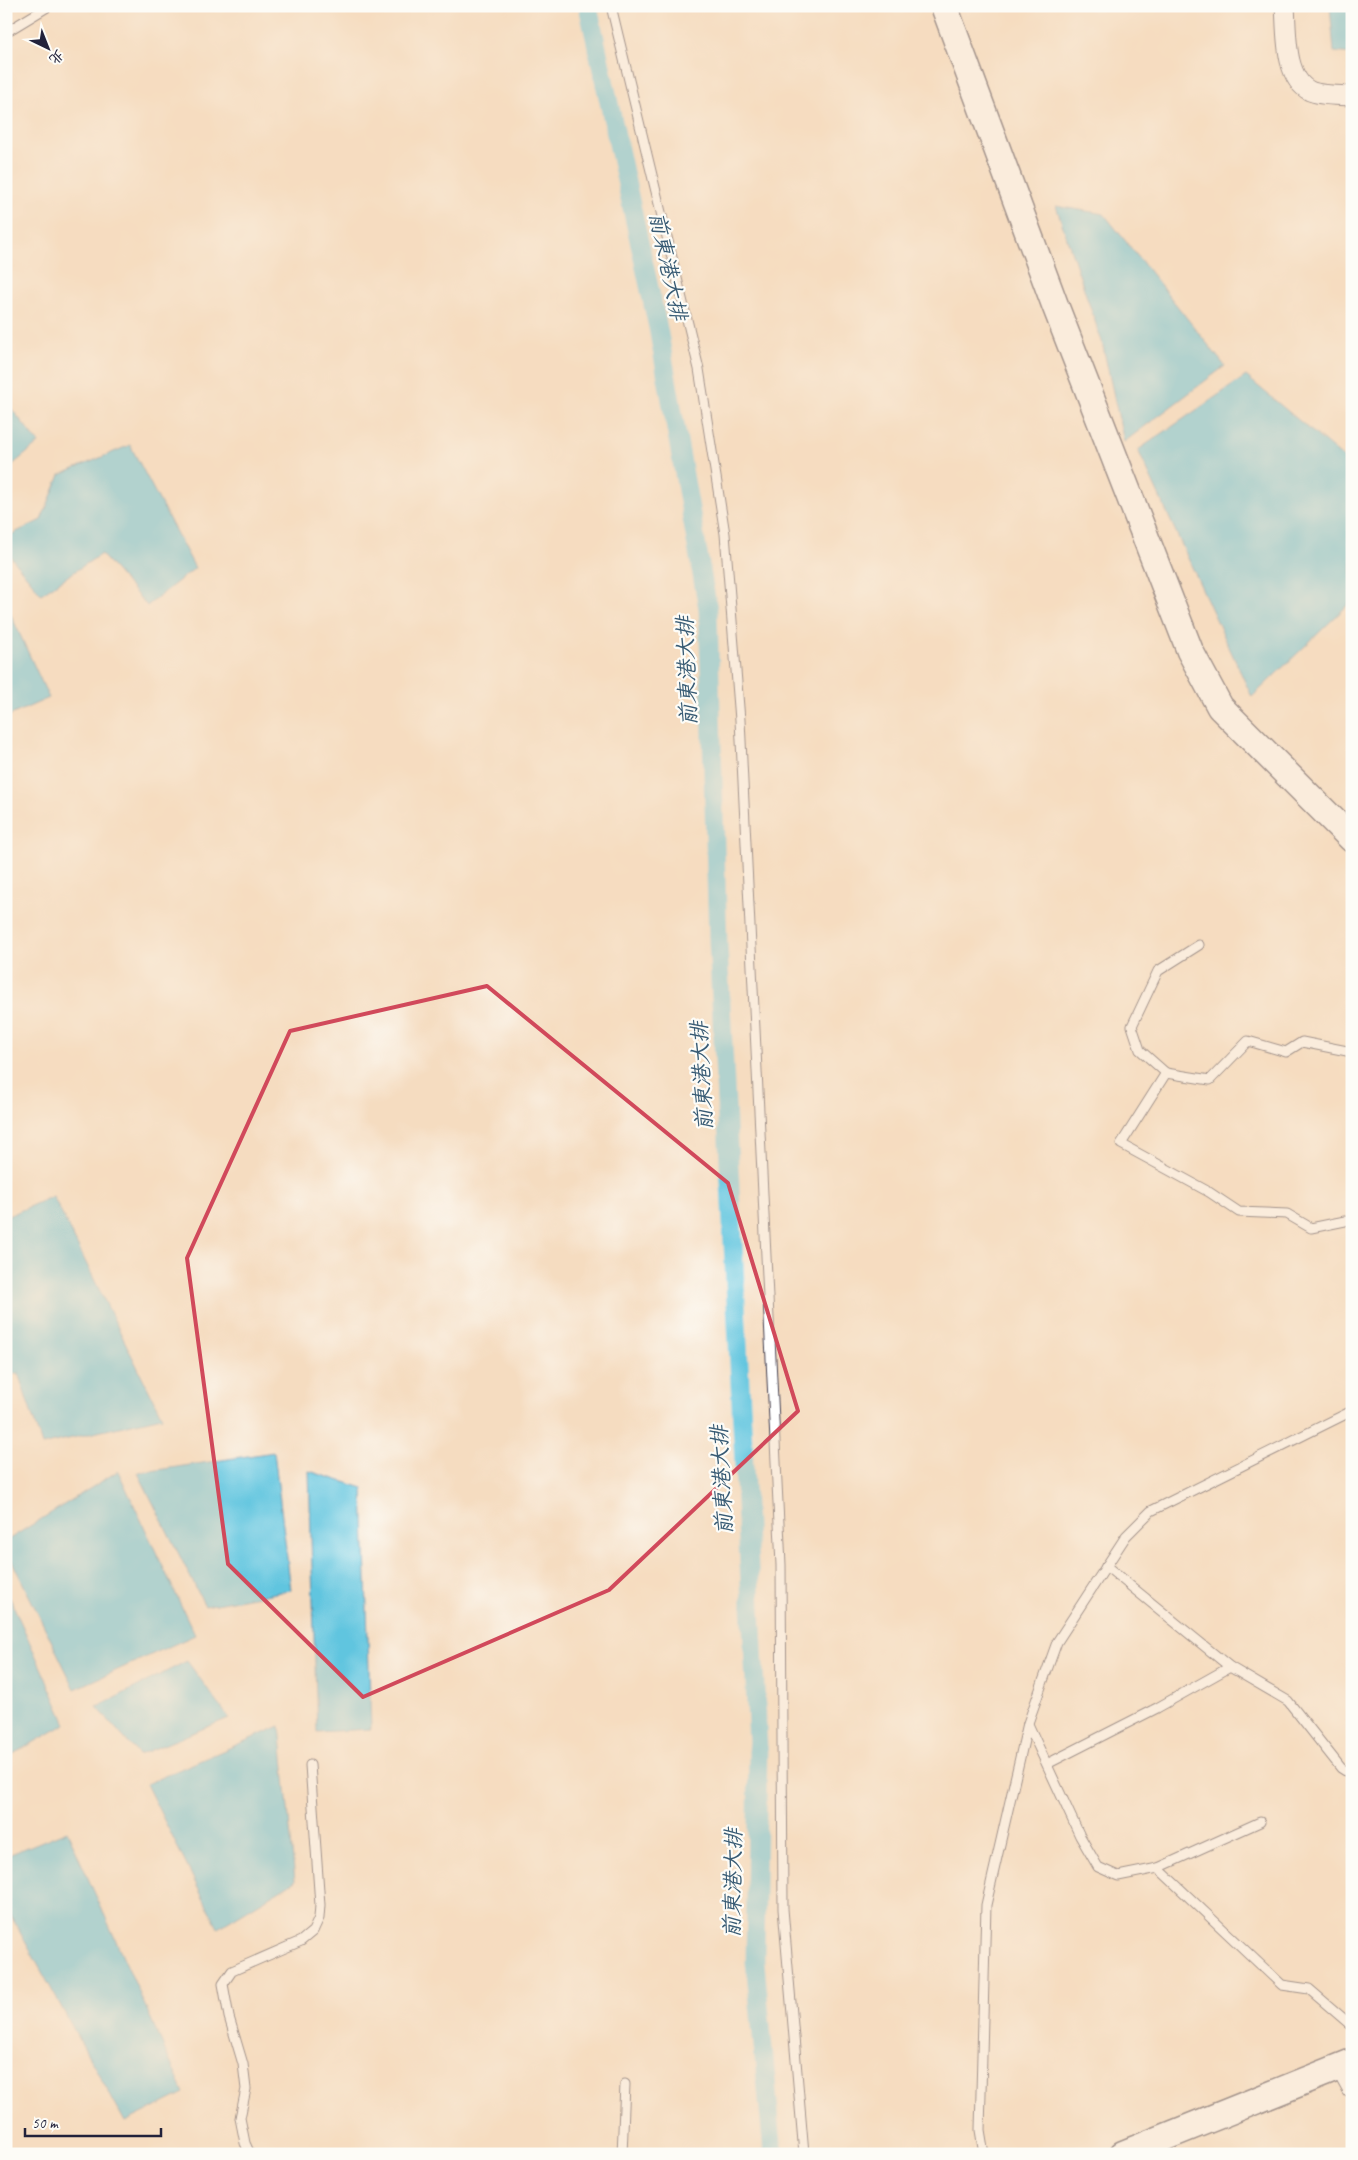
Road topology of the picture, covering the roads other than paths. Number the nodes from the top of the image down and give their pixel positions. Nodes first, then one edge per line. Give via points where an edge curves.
1 (49, 6) edge
2 (611, 6) edge
3 (944, 6) edge
4 (1285, 6) edge
5 (6, 32) edge
6 (1352, 96) edge
7 (1352, 839) edge
8 (1199, 945) dead end
9 (1352, 1052) edge
10 (1166, 1073) junction
11 (1345, 1221) dead end
12 (1352, 1411) edge
13 (1106, 1566) junction
14 (1230, 1667) junction
15 (1028, 1723) junction
16 (1047, 1764) junction
17 (310, 1765) dead end
18 (1352, 1775) edge
19 (1260, 1822) dead end
20 (1158, 1868) junction
21 (1352, 2026) edge
22 (1348, 2073) edge
23 (625, 2084) dead end
24 (250, 2154) edge
25 (622, 2154) edge
26 (804, 2154) edge
27 (984, 2154) edge
28 (1123, 2154) edge

1 - 5 lane
2 - 26 lane via 699,369 725,534 740,720 780,1565 783,1909
3 - 7 main road via 1055,305 1190,651 1220,707
4 - 6 street via 1291,70 1298,82 1311,91
8 - 10 lane via 1158,971 1132,1026 1140,1050
9 - 10 lane via 1302,1042 1286,1052 1248,1041 1210,1080
10 - 11 lane via 1121,1144 1209,1192 1238,1212 1286,1214 1311,1228
12 - 13 lane via 1152,1511 1126,1536
13 - 14 lane
13 - 15 lane via 1056,1642
14 - 16 lane
14 - 18 lane via 1288,1701 1341,1768
15 - 16 lane
15 - 27 lane via 986,1905 980,2130
16 - 20 lane via 1098,1867 1118,1876
17 - 24 lane via 319,1918 313,1931 301,1940 232,1970 223,1984 243,2064 246,2089 240,2118
19 - 20 lane
20 - 21 lane via 1282,1985 1309,1989
22 - 28 main road
23 - 25 lane

